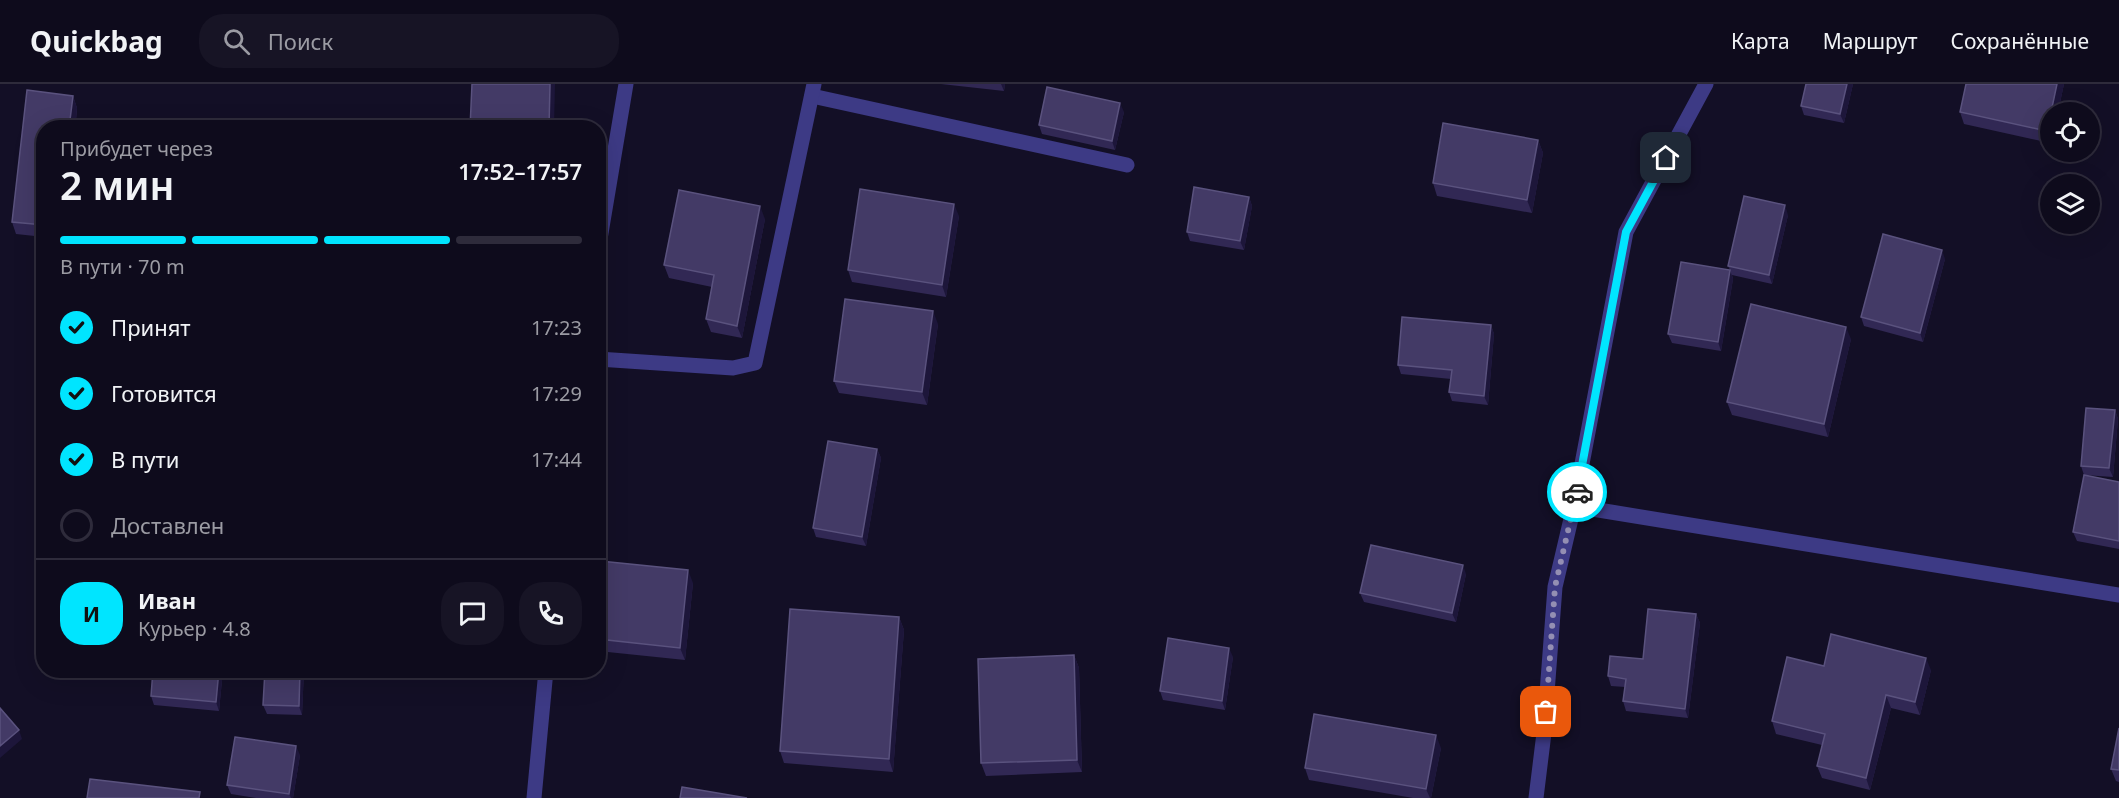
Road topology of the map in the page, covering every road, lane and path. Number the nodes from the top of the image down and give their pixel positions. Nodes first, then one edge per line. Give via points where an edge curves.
1 (626, 84) edge
2 (1706, 84) edge
3 (813, 90) edge
4 (1127, 165) dead end
5 (606, 203) edge
6 (606, 359) edge
7 (1574, 506) junction
8 (2119, 595) edge
9 (545, 678) edge
10 (534, 798) edge
11 (1536, 798) edge

1 - 5 lane
2 - 7 lane via 1626,232
3 - 4 lane
3 - 6 lane via 755,363 733,368
7 - 8 lane
7 - 11 lane via 1555,587
9 - 10 lane

